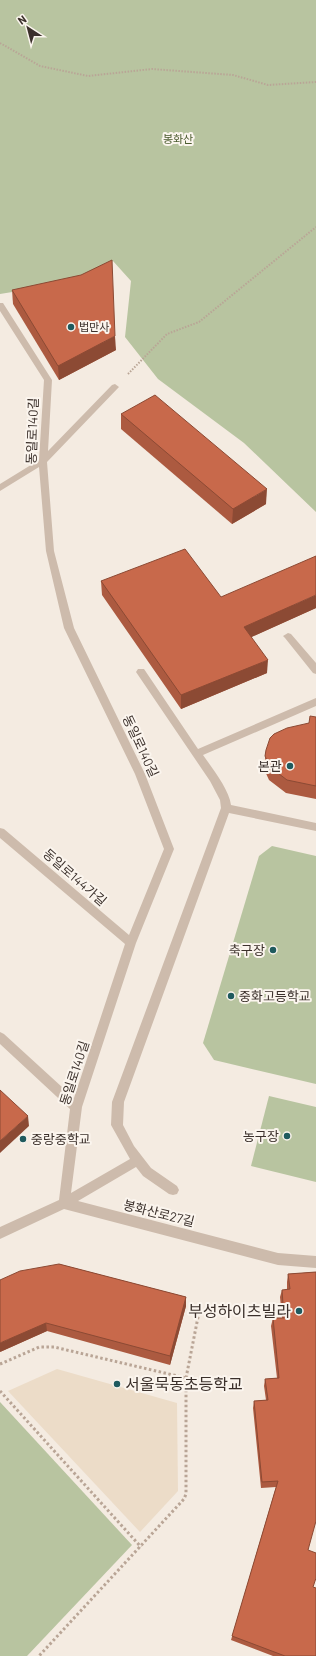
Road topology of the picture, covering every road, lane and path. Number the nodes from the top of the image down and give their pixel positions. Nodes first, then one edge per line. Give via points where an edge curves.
1 (0, 43) edge
2 (316, 82) edge
3 (316, 227) edge
4 (0, 305) edge
5 (115, 387) joint
6 (43, 461) junction
7 (0, 488) edge
8 (288, 636) dead end
9 (316, 670) edge
10 (141, 672) dead end
11 (316, 702) edge
12 (196, 754) junction
13 (226, 808) junction
14 (316, 827) edge
15 (0, 832) edge
16 (131, 944) junction
17 (0, 1037) edge
18 (76, 1107) junction
19 (137, 1161) junction
20 (173, 1190) dead end
21 (64, 1203) junction
22 (0, 1233) edge
23 (316, 1262) edge
24 (200, 1307) dead end
25 (0, 1364) edge
26 (186, 1378) junction
27 (0, 1391) edge
28 (141, 1547) junction
29 (39, 1656) edge

1 - 2 path via 40,66 88,76 152,69 233,75 268,85
3 - 5 path via 199,322 167,334
4 - 6 street, 동일로140길 via 48,380
5 - 6 street
6 - 7 street
6 - 16 street, 동일로140길 via 50,551 69,628 140,774 169,849
8 - 9 street
10 - 12 street
11 - 12 street
12 - 13 street via 225,800
13 - 14 street
13 - 19 street via 118,1102 117,1125
15 - 16 street, 동일로144가길
16 - 18 street, 동일로140길
17 - 18 street
18 - 21 street, 동일로140길
19 - 20 street via 147,1172
19 - 21 street
21 - 22 street
21 - 23 street, 봉화산로27길 via 278,1259
24 - 26 path
25 - 26 path via 39,1347 54,1346
26 - 28 path via 186,1494 180,1505
27 - 28 path
28 - 29 path

